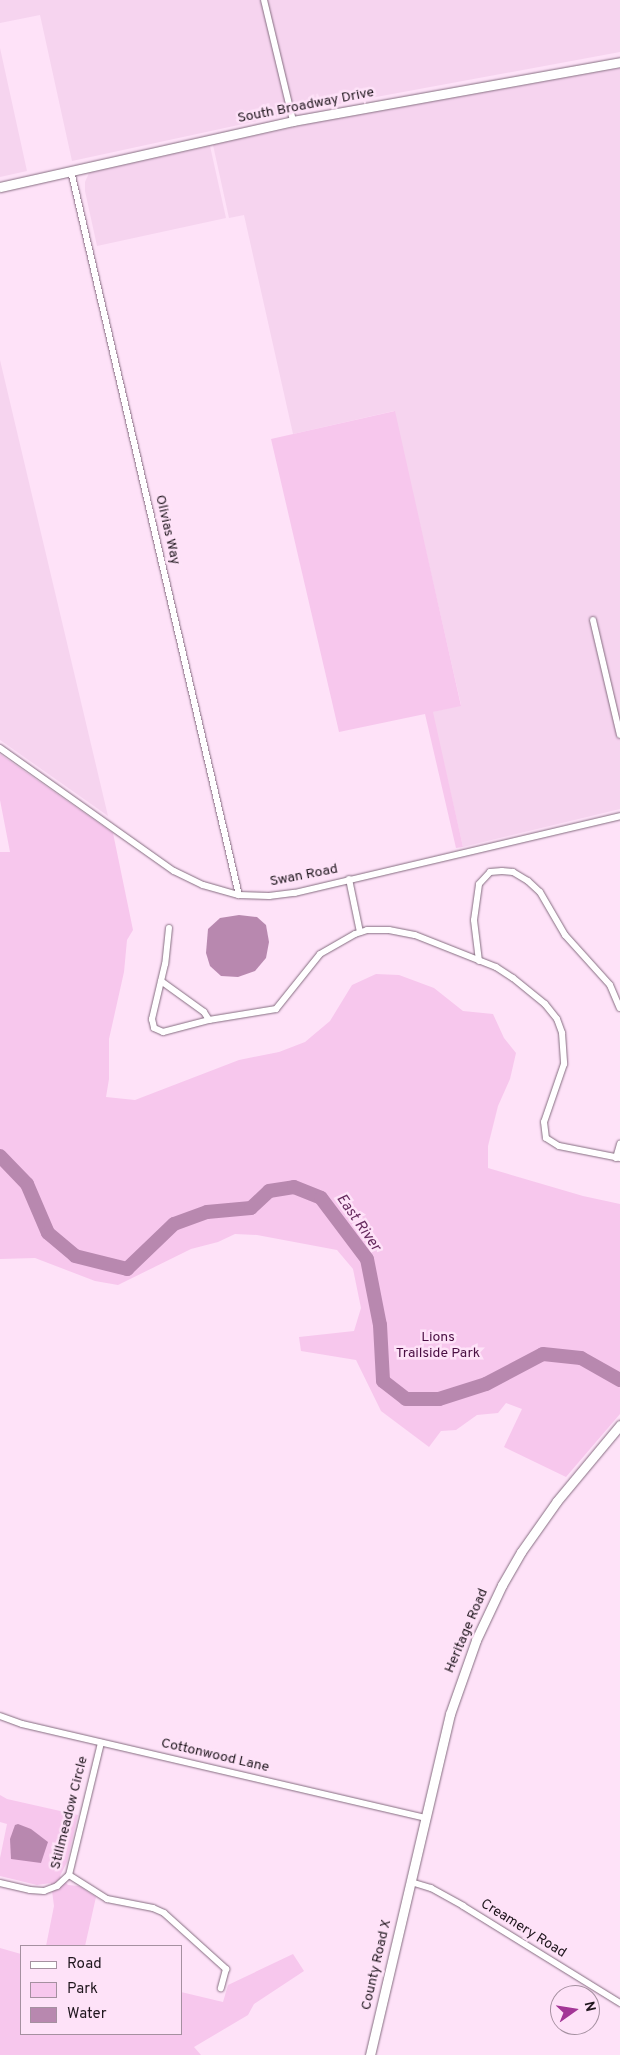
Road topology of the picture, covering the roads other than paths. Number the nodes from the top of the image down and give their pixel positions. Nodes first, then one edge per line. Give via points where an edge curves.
1 (264, 0) edge
2 (620, 62) edge
3 (293, 121) junction
4 (71, 171) junction
5 (0, 186) edge
6 (594, 620) dead end
7 (620, 735) edge
8 (0, 748) edge
9 (620, 816) edge
10 (349, 879) junction
11 (239, 894) junction
12 (169, 928) dead end
13 (360, 932) junction
14 (479, 961) junction
15 (161, 981) junction
16 (620, 1008) edge
17 (209, 1020) junction
18 (620, 1144) edge
19 (618, 1158) edge
20 (620, 1425) edge
21 (0, 1716) edge
22 (101, 1743) junction
23 (425, 1818) junction
24 (70, 1875) junction
25 (411, 1882) junction
26 (0, 1883) edge
27 (221, 1988) dead end
28 (620, 2003) edge
29 (370, 2055) edge

1 - 3 street
2 - 3 main road, South Broadway Drive
3 - 4 main road, South Broadway Drive
4 - 5 main road, South Broadway Drive
4 - 11 street, Olivias Way
6 - 7 street
8 - 11 street, Swan Road via 174,871 202,885
9 - 10 street, Swan Road
10 - 11 street, Swan Road via 280,895
10 - 13 street
12 - 15 street
13 - 14 street via 375,929 415,935
13 - 17 street via 322,952 276,1009
14 - 16 street via 474,920 478,884 490,872 513,872 540,892 565,934 612,988
14 - 19 street via 501,970 521,984 549,1008 559,1023 565,1060 544,1119 546,1138 559,1146
15 - 17 street via 204,1012
15 - 17 street via 152,1017 156,1030 165,1032
18 - 19 street
20 - 23 main road, Heritage Road via 557,1501 520,1552 502,1585 460,1682
21 - 22 street, Cottonwood Lane
22 - 23 street, Cottonwood Lane
22 - 24 street, Stillmeadow Circle
23 - 25 main road, Heritage Road
24 - 26 street, Stillmeadow Circle via 57,1886 44,1891
24 - 27 street via 108,1898 164,1913 226,1969
25 - 28 street, Creamery Road via 431,1888 463,1906
25 - 29 main road, County Road X

